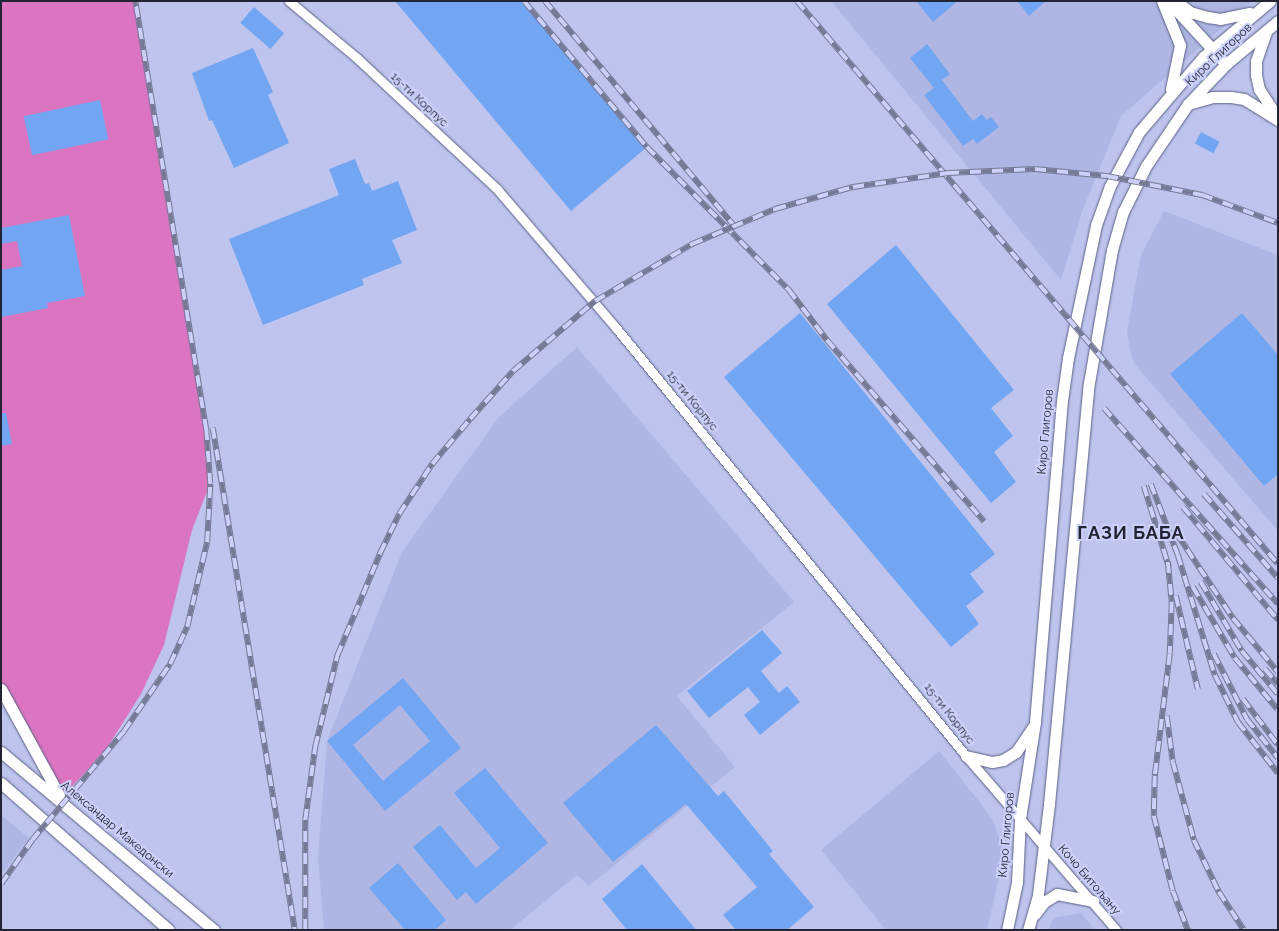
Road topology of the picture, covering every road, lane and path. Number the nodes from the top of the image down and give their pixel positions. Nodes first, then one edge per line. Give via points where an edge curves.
1 (290, 1) edge
2 (1162, 1) edge
3 (1168, 1) edge
4 (1176, 1) edge
5 (1270, 1) edge
6 (1253, 12) junction
7 (1278, 20) edge
8 (1267, 30) junction
9 (1212, 48) junction
10 (1226, 64) junction
11 (1169, 96) junction
12 (1188, 104) junction
13 (1278, 119) edge
14 (1, 689) edge
15 (1035, 722) junction
16 (1, 752) edge
17 (966, 756) junction
18 (1, 783) edge
19 (61, 799) junction
20 (1020, 819) junction
21 (1044, 846) junction
22 (1092, 902) junction
23 (1032, 917) junction
24 (169, 930) edge
25 (214, 930) edge
26 (1007, 930) edge
27 (1028, 930) edge
28 (1116, 930) edge

1 - 17 street, 15-ти Корпус via 357,58 497,189 634,350
2 - 11 street via 1180,45
3 - 9 street
4 - 6 street via 1190,12 1214,18
5 - 6 street, Киро Глигоров
6 - 9 street, Киро Глигоров
7 - 8 street, Киро Глигоров
8 - 10 street, Киро Глигоров
8 - 13 street via 1256,61 1256,75 1259,89
9 - 10 street
9 - 11 street, Киро Глигоров
10 - 12 street, Киро Глигоров
11 - 15 street, Киро Глигоров via 1139,132 1113,179 1096,225 1082,281 1062,401
12 - 13 street via 1212,97 1244,99
12 - 21 street, Киро Глигоров via 1146,166 1123,212 1106,279 1082,442
14 - 19 street
15 - 17 street via 1021,746 1010,757 992,762
15 - 20 street, Киро Глигоров
16 - 19 street, Александар Македонски
17 - 20 street, 15-ти Корпус
18 - 24 street
19 - 25 street, Александар Македонски
20 - 21 street, 15-ти Корпус
20 - 26 street, Киро Глигоров via 1017,882
21 - 22 street, Кочо Битољану
21 - 23 street, Киро Глигоров
22 - 23 street via 1057,894 1044,902
22 - 28 street, Кочо Битољану
23 - 27 street, Киро Глигоров

